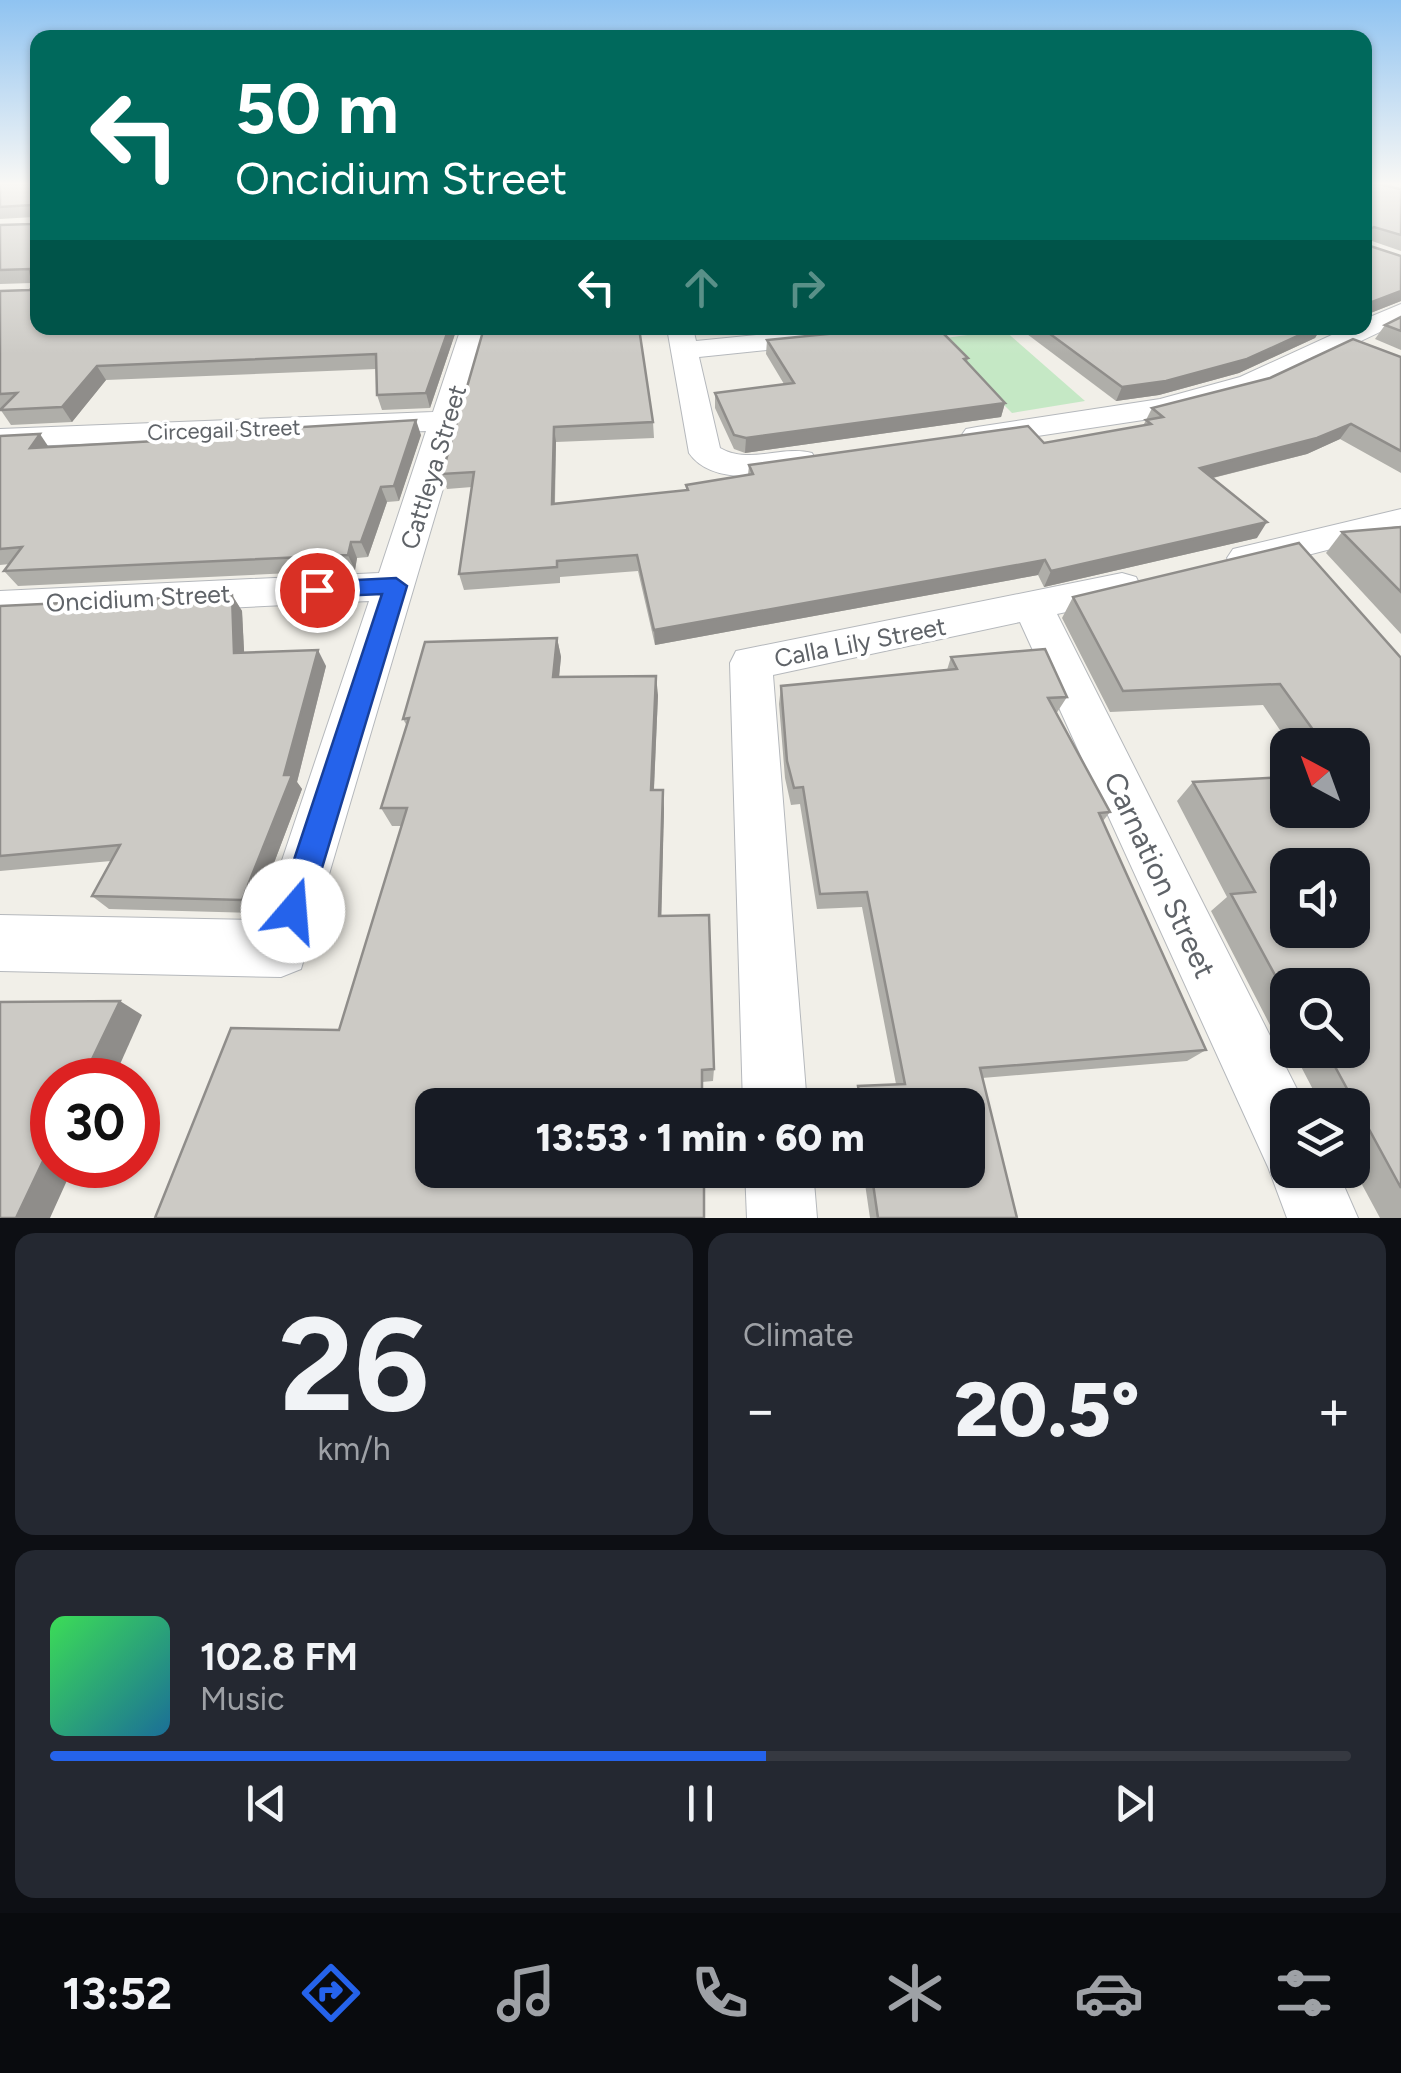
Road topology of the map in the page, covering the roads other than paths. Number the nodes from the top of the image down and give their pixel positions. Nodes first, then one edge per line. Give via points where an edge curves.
1 (1401, 312) edge
2 (1372, 320) edge
3 (472, 335) edge
4 (762, 335) edge
5 (1326, 335) edge
6 (1334, 335) edge
7 (683, 339) edge
8 (1372, 351) edge
9 (448, 421) junction
10 (0, 438) edge
11 (948, 440) edge
12 (830, 456) edge
13 (1401, 520) edge
14 (396, 586) junction
15 (0, 605) edge
16 (1033, 608) junction
17 (0, 943) edge
18 (774, 1088) edge
19 (1270, 1104) edge
20 (780, 1188) edge
21 (1309, 1188) edge
22 (782, 1218) edge
23 (1324, 1218) edge

1 - 2 street
3 - 9 street, Cattleya Street
4 - 7 street
5 - 11 street via 1250,383 1164,408
6 - 8 street
7 - 12 street via 704,453 745,466
9 - 10 street, Circegail Street
9 - 14 street, Cattleya Street
13 - 16 street, Calla Lily Street via 1306,560 1182,573
14 - 15 street, Oncidium Street
14 - 17 street, Cattleya Street via 281,949
16 - 18 street, Calla Lily Street via 751,664
16 - 19 street, Carnation Street
20 - 22 street
21 - 23 street

